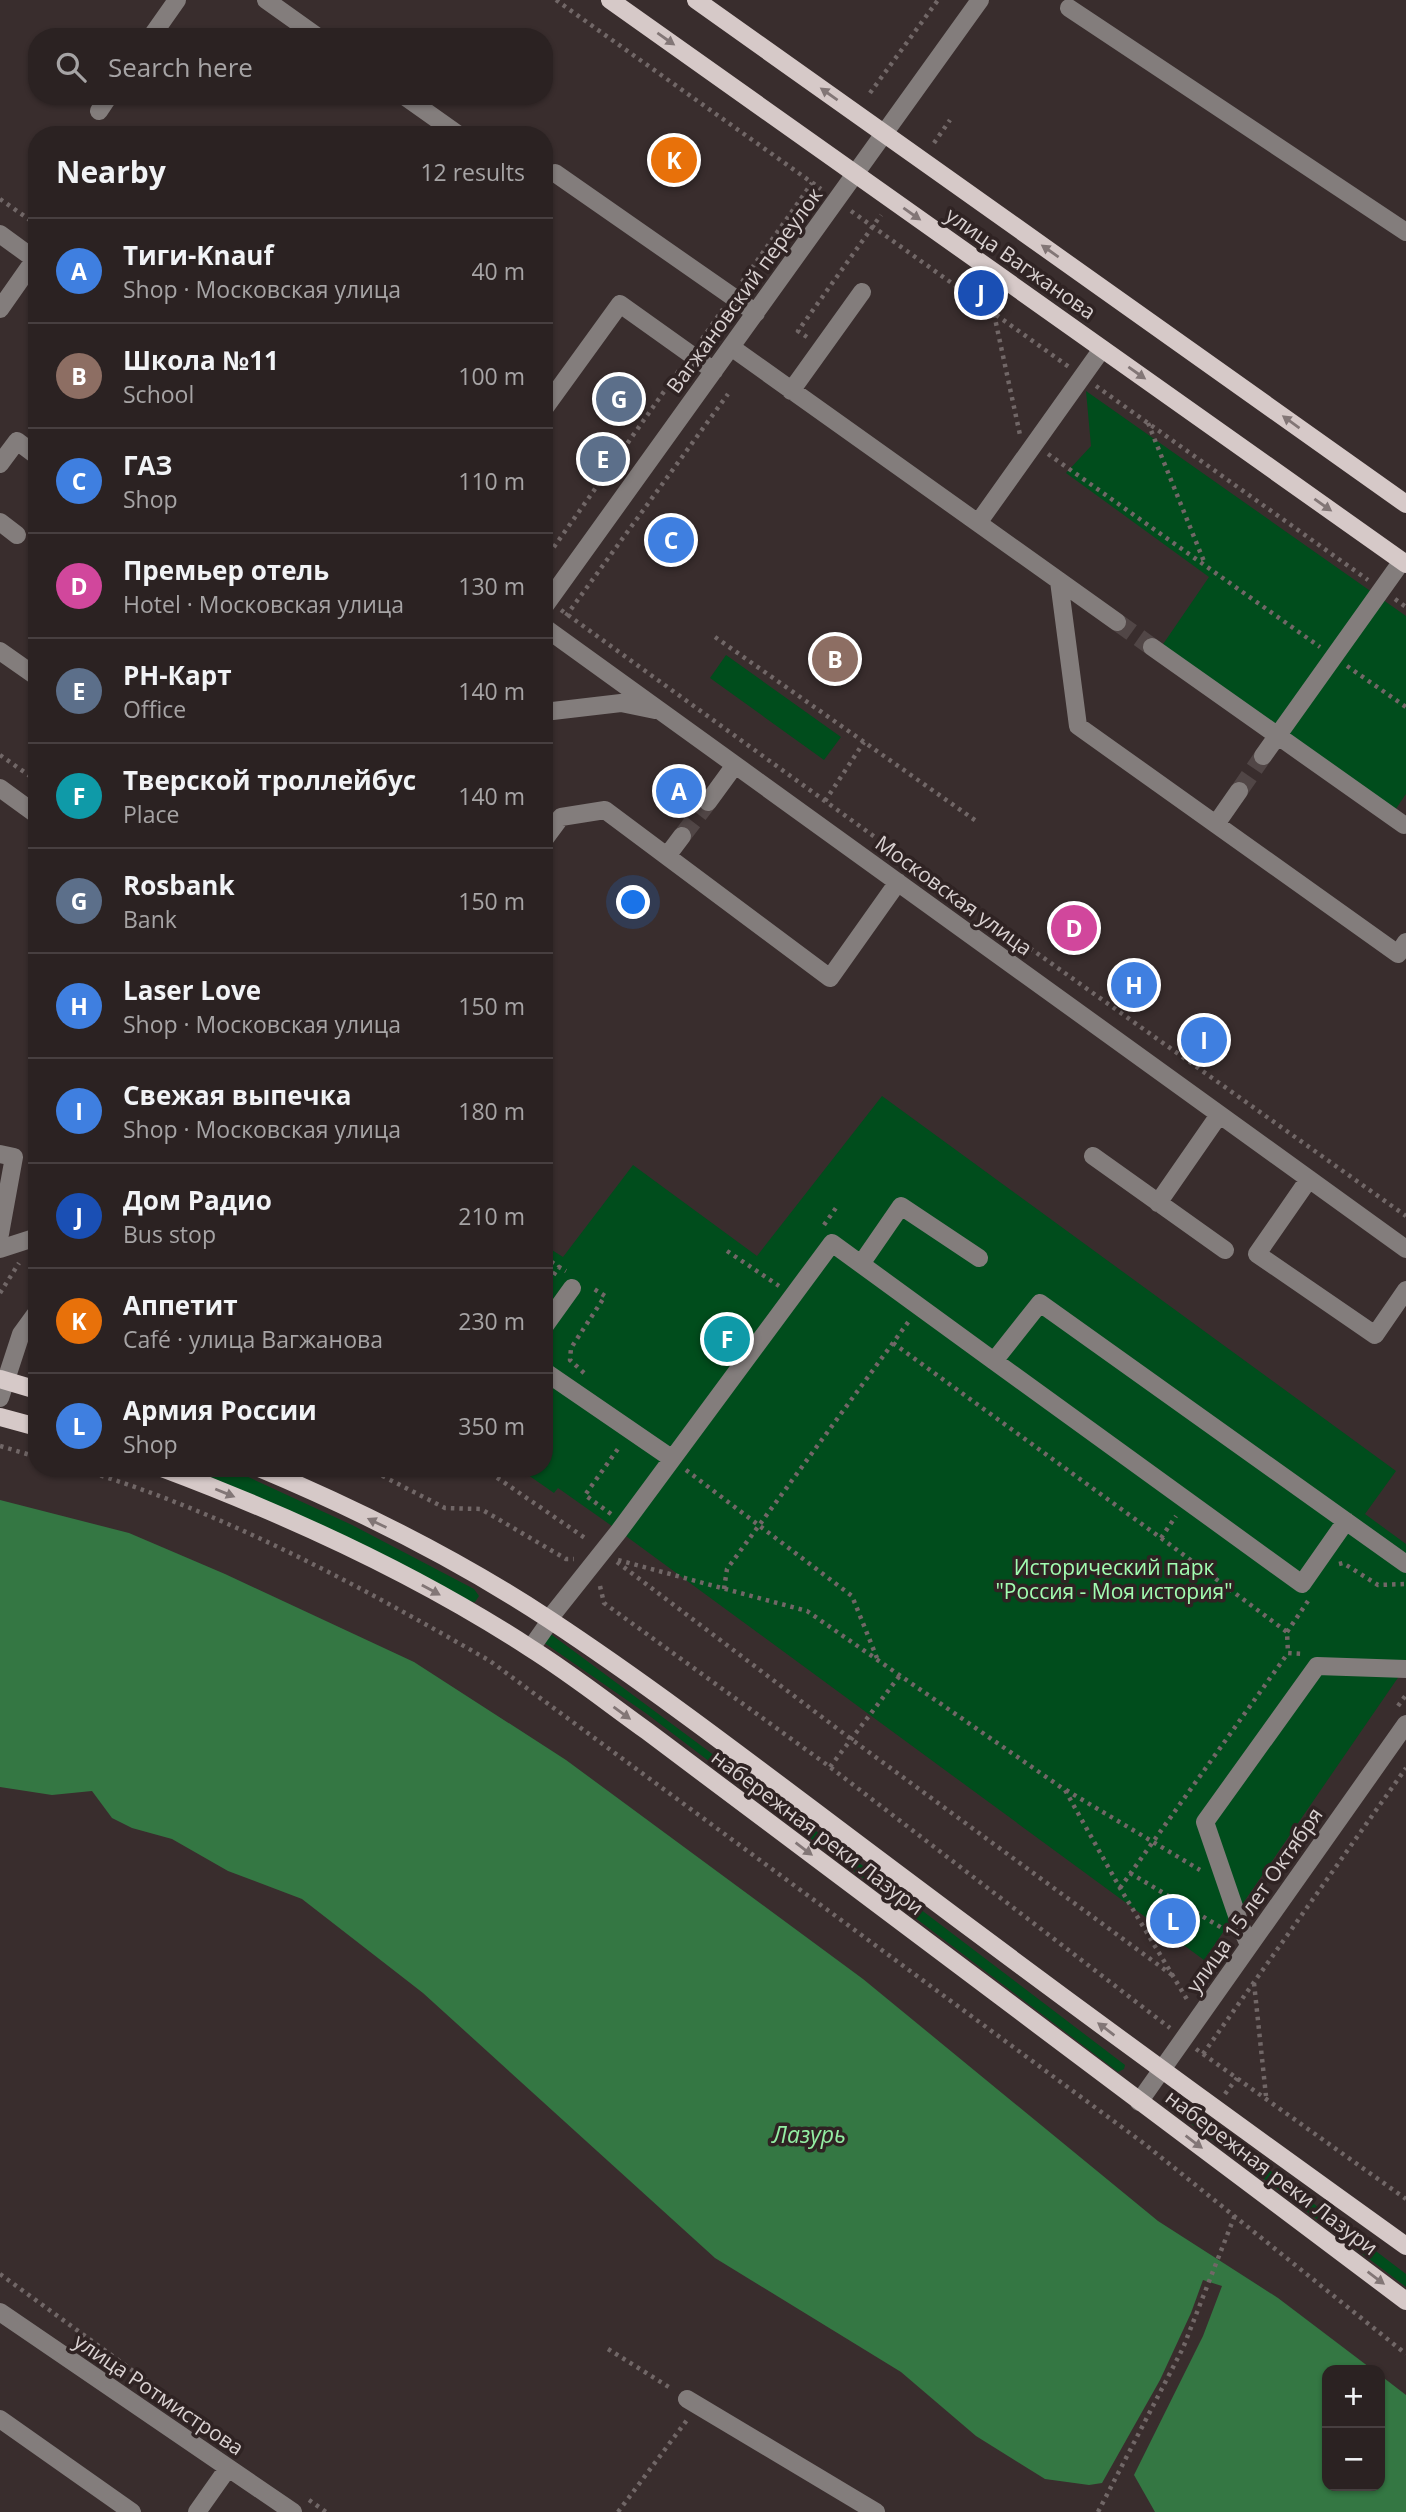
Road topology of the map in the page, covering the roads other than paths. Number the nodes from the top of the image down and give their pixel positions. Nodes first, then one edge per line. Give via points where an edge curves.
1 (177, 0) edge
2 (266, 0) edge
3 (611, 0) edge
4 (696, 0) edge
5 (980, 0) edge
6 (1069, 8) dead end
7 (157, 28) edge
8 (305, 28) edge
9 (103, 105) edge
10 (417, 105) edge
11 (99, 111) dead end
12 (446, 126) edge
13 (886, 133) junction
14 (555, 173) dead end
15 (856, 174) junction
16 (1406, 232) edge
17 (0, 234) edge
18 (28, 254) edge
19 (28, 271) edge
20 (862, 292) dead end
21 (0, 309) edge
22 (756, 313) junction
23 (731, 347) junction
24 (1102, 349) junction
25 (714, 371) junction
26 (791, 391) junction
27 (553, 398) edge
28 (28, 449) edge
29 (0, 464) edge
30 (1406, 504) edge
31 (0, 522) edge
32 (978, 523) junction
33 (17, 535) dead end
34 (1404, 562) edge
35 (1059, 581) junction
36 (553, 593) edge
37 (1118, 622) tunnel mouth
38 (553, 634) edge
39 (1152, 647) tunnel mouth
40 (0, 651) edge
41 (28, 671) edge
42 (553, 711) edge
43 (660, 711) junction
44 (1278, 736) junction
45 (1263, 757) tunnel mouth
46 (735, 765) junction
47 (0, 788) edge
48 (1239, 791) tunnel mouth
49 (708, 802) tunnel mouth
50 (28, 808) edge
51 (1216, 824) junction
52 (1404, 825) dead end
53 (553, 828) edge
54 (682, 836) tunnel mouth
55 (667, 856) junction
56 (898, 882) junction
57 (1406, 942) edge
58 (1219, 1115) junction
59 (0, 1154) edge
60 (1093, 1156) dead end
61 (1309, 1179) junction
62 (1158, 1203) junction
63 (0, 1234) edge
64 (28, 1240) edge
65 (1406, 1249) edge
66 (0, 1250) edge
67 (1225, 1250) dead end
68 (979, 1258) dead end
69 (861, 1264) junction
70 (575, 1281) road end
71 (1406, 1290) edge
72 (553, 1314) edge
73 (28, 1324) edge
74 (994, 1361) junction
75 (553, 1377) edge
76 (3, 1380) edge
77 (28, 1387) edge
78 (0, 1398) edge
79 (0, 1416) edge
80 (28, 1424) edge
81 (671, 1458) junction
82 (185, 1477) edge
83 (278, 1477) edge
84 (1346, 1521) junction
85 (1406, 1564) edge
86 (549, 1619) junction
87 (531, 1648) junction
88 (1406, 1669) edge
89 (1406, 1724) edge
90 (1250, 1945) junction
91 (1161, 2070) junction
92 (1139, 2102) junction
93 (1406, 2246) edge
94 (1406, 2301) edge
95 (0, 2312) edge
96 (693, 2402) road end
97 (0, 2419) edge
98 (228, 2468) junction
99 (851, 2497) junction
100 (132, 2512) edge
101 (197, 2512) edge
102 (293, 2512) edge
103 (840, 2512) edge
104 (876, 2512) edge

1 - 7 street
2 - 8 street
3 -> 15 main road, улица Вагжанова
13 -> 4 main road, улица Вагжанова
5 - 13 street, Вагжановский переулок
6 - 16 street
9 - 11 street
10 - 12 street
13 - 15 street, Вагжановский переулок
30 -> 13 main road, улица Вагжанова
14 - 22 street
15 - 22 street, Вагжановский переулок
15 -> 24 main road, улица Вагжанова
17 - 18 street
19 - 21 street
20 - 26 street
22 - 23 street, Вагжановский переулок
23 - 25 street, Вагжановский переулок
23 - 26 street
24 - 32 street
24 -> 34 main road, улица Вагжанова
25 - 27 street via 621,304
25 - 36 street, Вагжановский переулок
26 - 32 street
28 - 29 street via 17,441
31 - 33 street
32 - 35 street
34 - 44 street
35 - 37 street
35 - 51 street via 1078,726
38 - 43 street, Московская улица
39 - 44 street
40 - 41 street
42 - 43 street via 621,703
43 - 46 street, Московская улица
44 - 45 street
44 - 52 street
46 - 49 street
46 - 56 street, Московская улица
47 - 50 street
48 - 51 street
51 - 57 street via 1398,954
53 - 55 street via 561,817 605,810
54 - 55 street
55 - 56 street via 830,978
56 - 58 street, Московская улица
58 - 61 street, Московская улица
58 - 62 street
59 - 63 street via 14,1157
60 - 62 street
61 - 65 street, Московская улица
61 - 71 street via 1257,1254 1375,1335
62 - 67 street
64 - 66 street
68 - 69 street via 901,1206
69 - 74 street
69 - 81 street via 832,1243
70 - 72 street
73 - 76 street
74 - 84 street via 1040,1303
74 - 84 street via 1302,1584
75 - 81 street
76 - 77 main road
76 - 78 street
79 - 80 main road
81 - 86 street
82 -> 87 main road, набережная реки Лазури via 366,1556
86 -> 83 main road, набережная реки Лазури via 404,1536
84 - 85 street
86 - 87 street
91 -> 86 main road, набережная реки Лазури
87 -> 92 main road, набережная реки Лазури
88 - 90 street via 1317,1666 1205,1822
89 - 90 street, улица 15 лет Октября
90 - 91 street, улица 15 лет Октября
91 - 92 street, улица 15 лет Октября
91 - 93 main road, набережная реки Лазури
92 -> 94 main road, набережная реки Лазури
95 - 98 street, улица Ротмистрова
96 - 99 street
97 - 100 street
98 - 101 street
98 - 102 street, улица Ротмистрова
99 - 103 street
99 - 104 street

